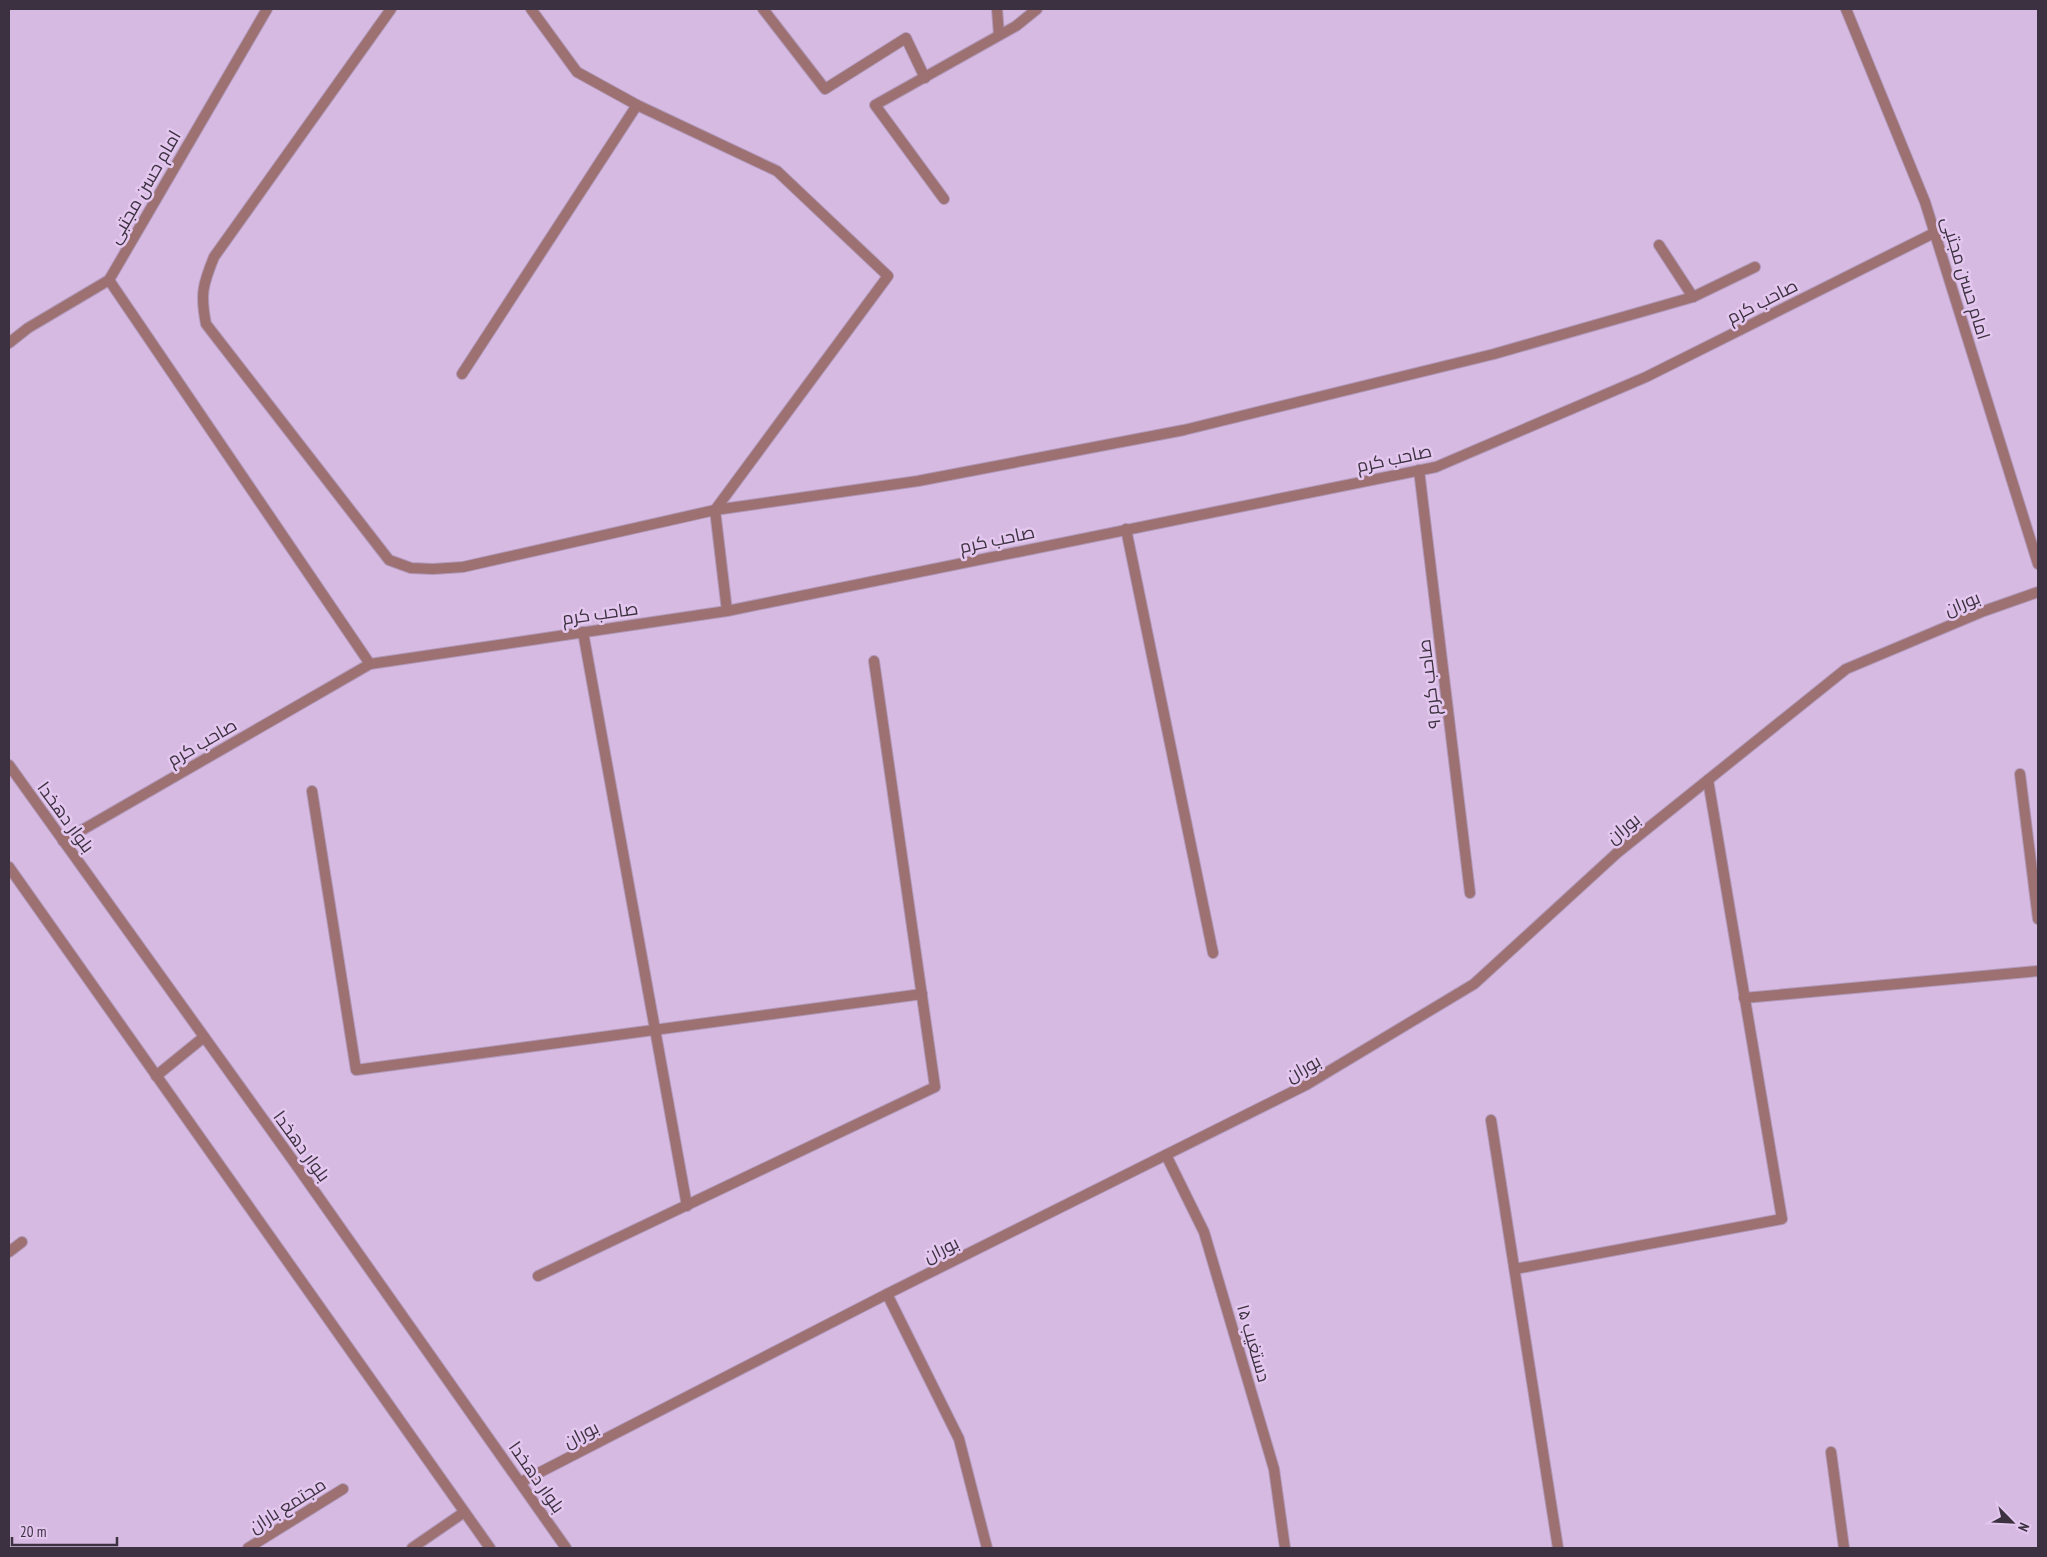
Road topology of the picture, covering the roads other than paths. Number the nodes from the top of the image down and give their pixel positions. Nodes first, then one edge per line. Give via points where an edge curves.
1 (391, 9) edge
2 (531, 9) edge
3 (763, 9) edge
4 (997, 9) edge
5 (1037, 9) edge
6 (1846, 9) edge
7 (263, 11) edge
8 (999, 35) junction
9 (924, 78) junction
10 (637, 105) junction
11 (944, 199) dead end
12 (1934, 233) junction
13 (1659, 245) dead end
14 (1755, 268) dead end
15 (109, 280) junction
16 (1693, 296) junction
17 (9, 343) edge
18 (462, 374) dead end
19 (1419, 470) junction
20 (715, 510) junction
21 (1126, 528) junction
22 (2038, 564) edge
23 (2038, 592) edge
24 (726, 611) junction
25 (583, 632) junction
26 (874, 661) dead end
27 (370, 664) junction
28 (9, 765) edge
29 (2020, 774) dead end
30 (1708, 780) junction
31 (312, 792) dead end
32 (63, 841) junction
33 (9, 867) edge
34 (1470, 893) dead end
35 (2038, 919) edge
36 (1213, 952) dead end
37 (2038, 971) edge
38 (922, 994) junction
39 (1744, 998) junction
40 (656, 1030) junction
41 (204, 1037) junction
42 (156, 1076) junction
43 (1491, 1120) dead end
44 (1166, 1155) junction
45 (687, 1206) junction
46 (22, 1242) dead end
47 (9, 1252) edge
48 (1514, 1269) junction
49 (538, 1276) dead end
50 (887, 1294) junction
51 (1831, 1452) dead end
52 (521, 1482) junction
53 (343, 1489) dead end
54 (463, 1513) junction
55 (248, 1548) edge
56 (412, 1548) edge
57 (490, 1548) edge
58 (566, 1548) edge
59 (987, 1548) edge
60 (1286, 1548) edge
61 (1558, 1548) edge
62 (1844, 1548) edge

1 - 20 street via 214,257 204,280 202,301 206,324 390,560 411,568 463,567
2 - 10 street via 577,72
3 - 9 street via 826,88 906,38
4 - 8 street
5 - 8 street
6 - 12 street, امام حسن مجتبی via 1925,202
7 - 15 street, امام حسن مجتبی
8 - 9 street
9 - 11 street via 875,105
10 - 18 street
10 - 20 street via 777,171 888,276
12 - 19 street, صاحب کرم via 1646,377 1436,467
12 - 22 street, امام حسن مجتبی
13 - 16 street
14 - 16 street
15 - 17 street, امام حسن مجتبی via 28,328
15 - 27 street
16 - 20 street via 1494,354 1184,430 918,481
19 - 21 street, صاحب کرم
19 - 34 street, صاحب کرم ۹
20 - 24 street
21 - 24 street, صاحب کرم
21 - 36 street
23 - 30 street, بوران via 1846,669
24 - 25 street, صاحب کرم
25 - 27 street, صاحب کرم
25 - 40 street
26 - 38 street
27 - 32 street, صاحب کرم
28 - 32 street, بلوار دهخدا
29 - 35 street
30 - 39 street
30 - 44 street, بوران via 1617,853 1474,984 1306,1085
31 - 40 street via 356,1070
32 - 41 street, بلوار دهخدا
33 - 42 street
37 - 39 street
38 - 40 street
38 - 45 street via 935,1087
39 - 48 street via 1782,1220
40 - 45 street
41 - 42 street
41 - 52 street, بلوار دهخدا
42 - 54 street
43 - 48 street
44 - 50 street, بوران
44 - 60 street, دستغیب ۱۵ via 1204,1232 1274,1469
45 - 49 street
46 - 47 street
48 - 61 street
50 - 52 street, بوران
50 - 59 street via 959,1439
51 - 62 street
52 - 58 street, بلوار دهخدا
53 - 55 street, مجتمع باران
54 - 56 street
54 - 57 street

